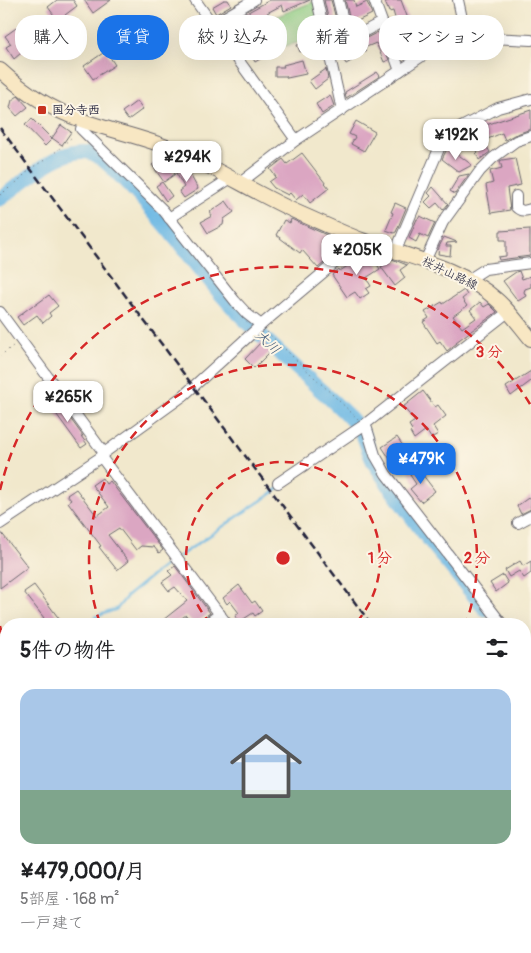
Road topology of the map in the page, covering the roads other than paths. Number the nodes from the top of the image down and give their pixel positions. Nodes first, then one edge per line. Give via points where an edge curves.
1 (195, 0) edge
2 (254, 0) edge
3 (317, 0) edge
4 (338, 0) edge
5 (374, 0) edge
6 (458, 0) edge
7 (206, 15) edge
8 (228, 15) edge
9 (379, 15) edge
10 (461, 15) edge
11 (379, 24) edge
12 (504, 39) edge
13 (531, 40) edge
14 (239, 60) edge
15 (396, 60) edge
16 (416, 60) edge
17 (0, 70) edge
18 (400, 71) junction
19 (531, 99) edge
20 (342, 110) junction
21 (83, 125) junction
22 (531, 136) edge
23 (296, 140) junction
24 (235, 180) junction
25 (516, 196) dead end
26 (531, 209) edge
27 (169, 218) junction
28 (362, 240) junction
29 (396, 250) junction
30 (425, 260) junction
31 (531, 263) edge
32 (468, 280) junction
33 (0, 312) edge
34 (508, 312) junction
35 (261, 325) junction
36 (531, 339) edge
37 (364, 425) junction
38 (102, 455) junction
39 (278, 483) dead end
40 (531, 516) edge
41 (518, 523) dead end
42 (0, 524) edge
43 (220, 614) junction
44 (214, 618) edge
45 (223, 618) edge
46 (497, 618) edge

1 - 7 street
2 - 8 street
3 - 20 street
4 - 11 street via 348,40
5 - 9 street
6 - 10 street
12 - 13 street
14 - 23 street
15 - 18 street
16 - 18 street
17 - 21 main road, 桜井山路線 via 45,104
18 - 20 street
19 - 29 street via 498,108 448,134
20 - 23 street
21 - 24 main road, 桜井山路線 via 138,137 178,151
21 - 27 street
22 - 30 street via 516,140 480,171 444,222
23 - 24 street
24 - 27 street
24 - 28 main road, 桜井山路線
25 - 26 street via 519,210
27 - 35 street via 235,301
28 - 29 main road, 桜井山路線
28 - 35 street
29 - 30 main road, 桜井山路線
30 - 32 main road, 桜井山路線
31 - 32 street via 485,269
32 - 34 main road, 桜井山路線
33 - 38 street
34 - 36 main road, 桜井山路線
34 - 37 street
35 - 38 street via 183,396
37 - 39 street
37 - 46 street via 386,474
38 - 42 street
38 - 43 street
40 - 41 street
43 - 44 street
43 - 45 street

